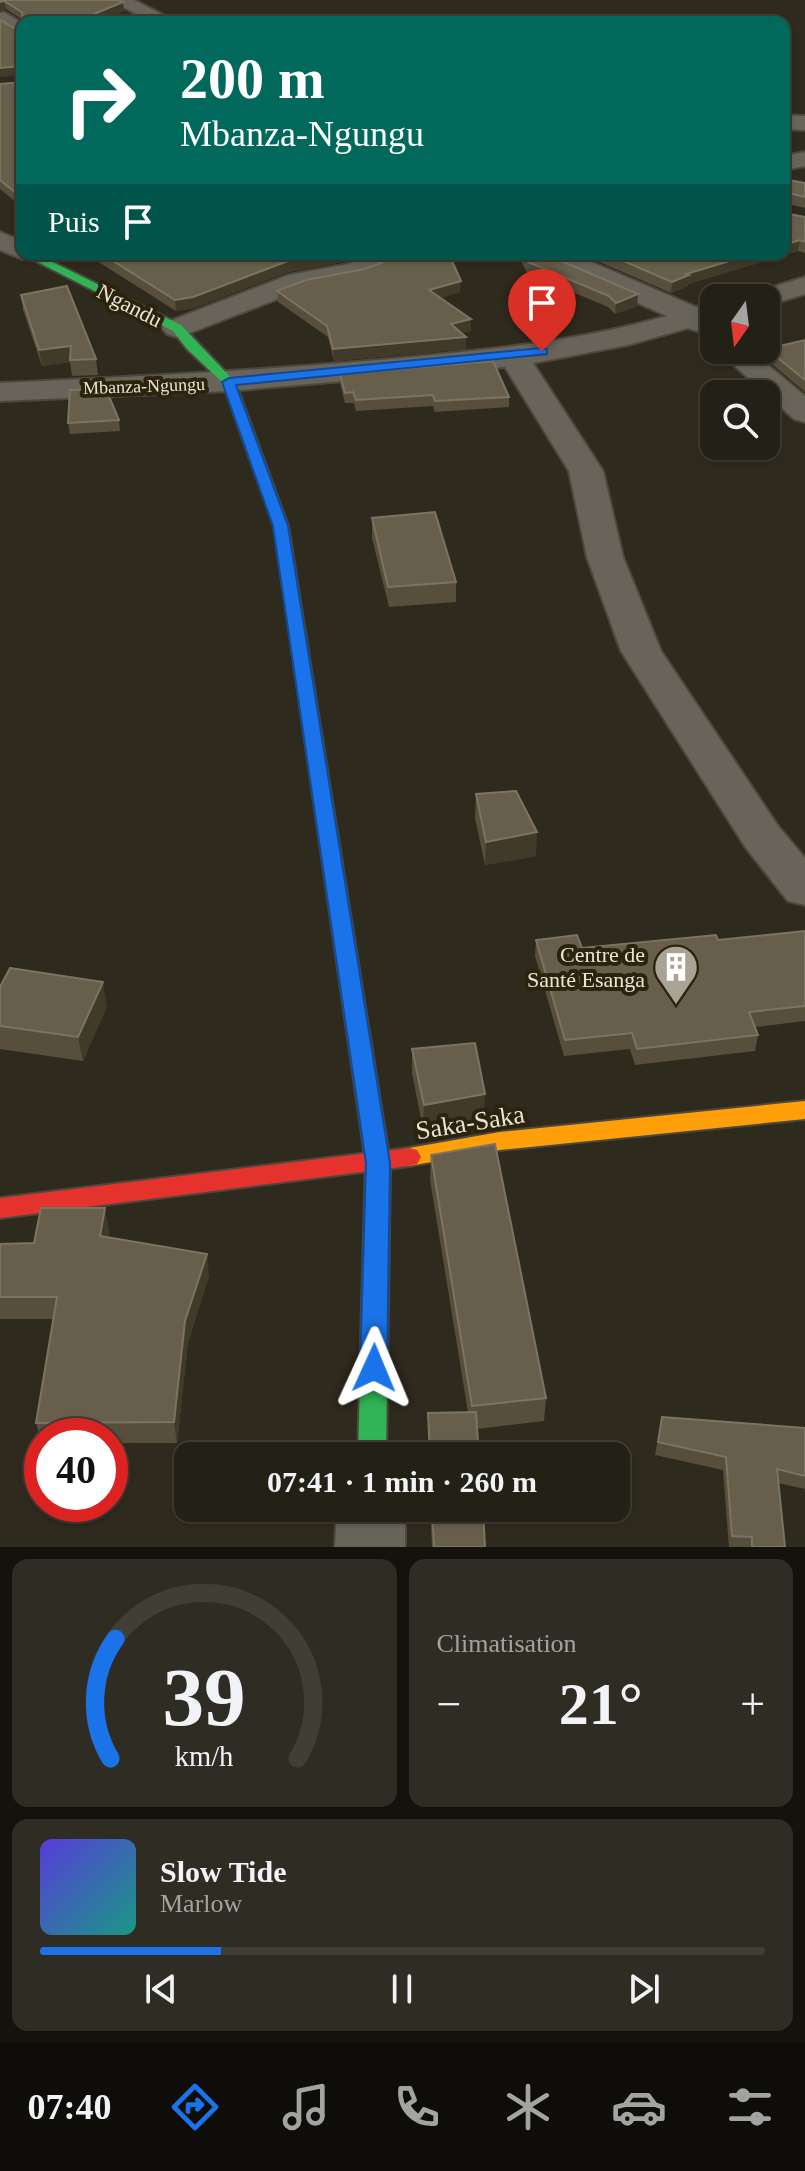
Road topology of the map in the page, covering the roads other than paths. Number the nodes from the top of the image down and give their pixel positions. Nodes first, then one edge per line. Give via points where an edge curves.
1 (119, 0) edge
2 (154, 16) edge
3 (4, 18) edge
4 (16, 28) edge
5 (39, 260) edge
6 (384, 260) edge
7 (564, 260) edge
8 (805, 285) edge
9 (780, 293) edge
10 (700, 318) edge
11 (700, 322) edge
12 (177, 328) junction
13 (514, 357) junction
14 (748, 364) edge
15 (229, 382) junction
16 (0, 392) edge
17 (805, 412) edge
18 (805, 889) edge
19 (805, 1110) edge
20 (378, 1163) junction
21 (0, 1208) edge
22 (372, 1442) edge
23 (371, 1522) edge
24 (370, 1547) edge

1 - 2 street
3 - 4 street
5 - 12 street, Ngandu
6 - 12 street via 299,281
7 - 10 street
8 - 9 street
11 - 13 street, Mbanza-Ngungu
12 - 15 street, Ngandu
13 - 15 street, Mbanza-Ngungu
13 - 18 street via 586,471 605,557 641,651 762,837
14 - 17 street
15 - 16 street, Mbanza-Ngungu
15 - 20 street, Ngandu via 281,526
19 - 20 street, Saka-Saka via 500,1141
20 - 21 street, Saka-Saka
20 - 22 street, Ngandu
23 - 24 street

